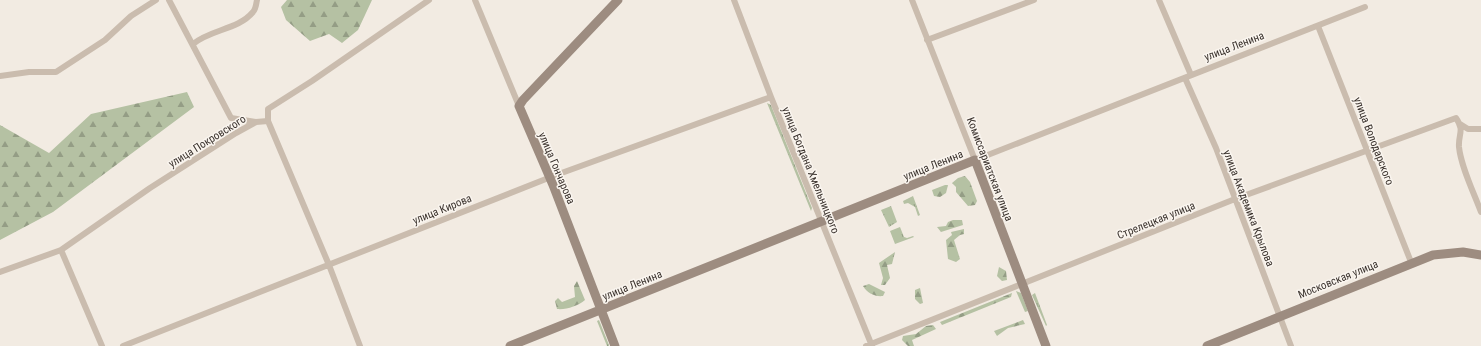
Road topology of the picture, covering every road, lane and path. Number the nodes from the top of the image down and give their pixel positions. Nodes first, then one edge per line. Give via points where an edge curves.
1 (156, 0) edge
2 (169, 0) edge
3 (257, 0) edge
4 (429, 0) edge
5 (475, 0) edge
6 (618, 0) edge
7 (734, 0) edge
8 (912, 0) edge
9 (1034, 0) edge
10 (1159, 0) edge
11 (1365, 7) dead end
12 (1318, 26) junction
13 (927, 40) junction
14 (193, 44) junction
15 (0, 76) edge
16 (1191, 76) junction
17 (1185, 78) junction
18 (771, 97) junction
19 (519, 106) junction
20 (268, 121) junction
21 (256, 122) junction
22 (1460, 124) junction
23 (1481, 129) edge
24 (1367, 152) junction
25 (975, 160) junction
26 (549, 178) junction
27 (1235, 199) junction
28 (1481, 212) edge
29 (821, 222) junction
30 (60, 250) junction
31 (1481, 255) edge
32 (1411, 262) junction
33 (329, 265) junction
34 (0, 272) edge
35 (1022, 285) junction
36 (601, 310) junction
37 (1279, 316) junction
38 (870, 345) edge
39 (102, 346) edge
40 (123, 346) edge
41 (360, 346) edge
42 (510, 346) edge
43 (615, 346) edge
44 (1046, 346) edge
45 (1207, 346) edge
46 (1291, 346) edge

1 - 15 street via 132,16 105,40 56,72
2 - 14 street
3 - 14 street via 254,11 235,25 202,36
4 - 20 street via 268,109
5 - 19 street, улица Гончарова
6 - 19 street
7 - 18 street, улица Богдана Хмельницкого
8 - 13 street, Комиссариатская улица
9 - 13 street
10 - 16 street
11 - 12 street, улица Ленина
12 - 16 street, улица Ленина
12 - 24 street, улица Володарского
13 - 25 street, Комиссариатская улица
14 - 21 street via 231,118
16 - 17 street, улица Ленина
17 - 25 street, улица Ленина
17 - 27 street, улица Академика Крылова
18 - 26 street, улица Кирова
18 - 29 street, улица Богдана Хмельницкого
19 - 26 street, улица Гончарова
20 - 21 street, улица Покровского
20 - 33 street
21 - 30 street, улица Покровского via 150,188
22 - 23 street via 1468,129
22 - 24 street, Стрелецкая улица via 1456,118
22 - 28 street via 1462,133 1459,148
24 - 27 street, Стрелецкая улица
24 - 32 street, улица Володарского
25 - 29 street, улица Ленина
25 - 35 street, Комиссариатская улица
26 - 33 street, улица Кирова
26 - 36 street, улица Гончарова
27 - 35 street, Стрелецкая улица
27 - 37 street, улица Академика Крылова
29 - 36 street, улица Ленина
29 - 38 street, улица Богдана Хмельницкого
30 - 34 street, улица Покровского
30 - 39 street
31 - 32 street, Московская улица via 1448,252
32 - 37 street, Московская улица
33 - 40 street, улица Кирова
33 - 41 street
35 - 38 street, Стрелецкая улица
35 - 44 street, Комиссариатская улица
36 - 42 street, улица Ленина
36 - 43 street, улица Гончарова
37 - 45 street, Московская улица
37 - 46 street, улица Академика Крылова

